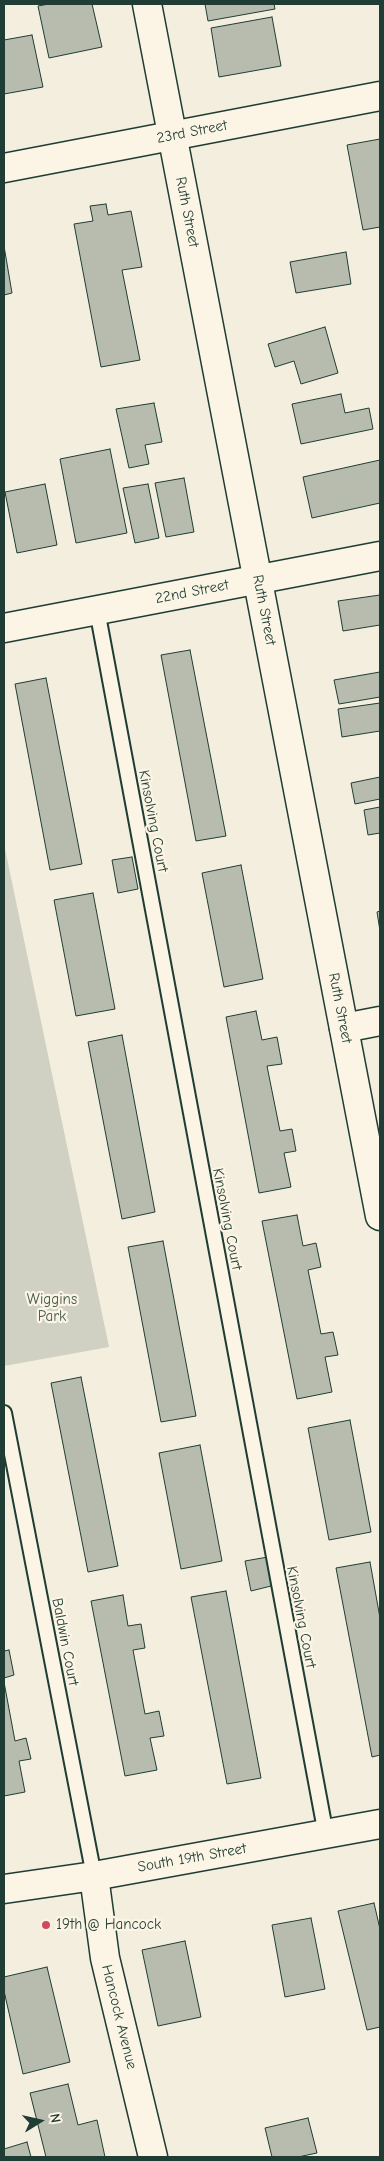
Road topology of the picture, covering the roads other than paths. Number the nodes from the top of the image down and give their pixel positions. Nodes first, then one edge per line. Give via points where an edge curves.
1 (147, 4) edge
2 (380, 96) edge
3 (173, 136) junction
4 (4, 168) edge
5 (380, 556) edge
6 (258, 579) junction
7 (96, 610) junction
8 (4, 628) edge
9 (380, 1021) edge
10 (344, 1028) junction
11 (380, 1216) edge
12 (4, 1413) edge
13 (380, 1824) edge
14 (326, 1835) junction
15 (94, 1876) junction
16 (4, 1889) edge
17 (153, 2157) edge

1 - 3 street, Ruth Street
2 - 3 street, 23rd Street
3 - 4 street, 23rd Street
3 - 6 street, Ruth Street
5 - 6 street, 22nd Street
6 - 7 street, 22nd Street
6 - 10 street, Ruth Street
7 - 8 street, 22nd Street
7 - 14 lane, Kinsolving Court
9 - 10 street
10 - 11 street, Ruth Street
12 - 15 lane, Baldwin Court
13 - 14 street, South 19th Street
14 - 15 street, South 19th Street
15 - 16 street, South 19th Street
15 - 17 street, Hancock Avenue via 105,1958

